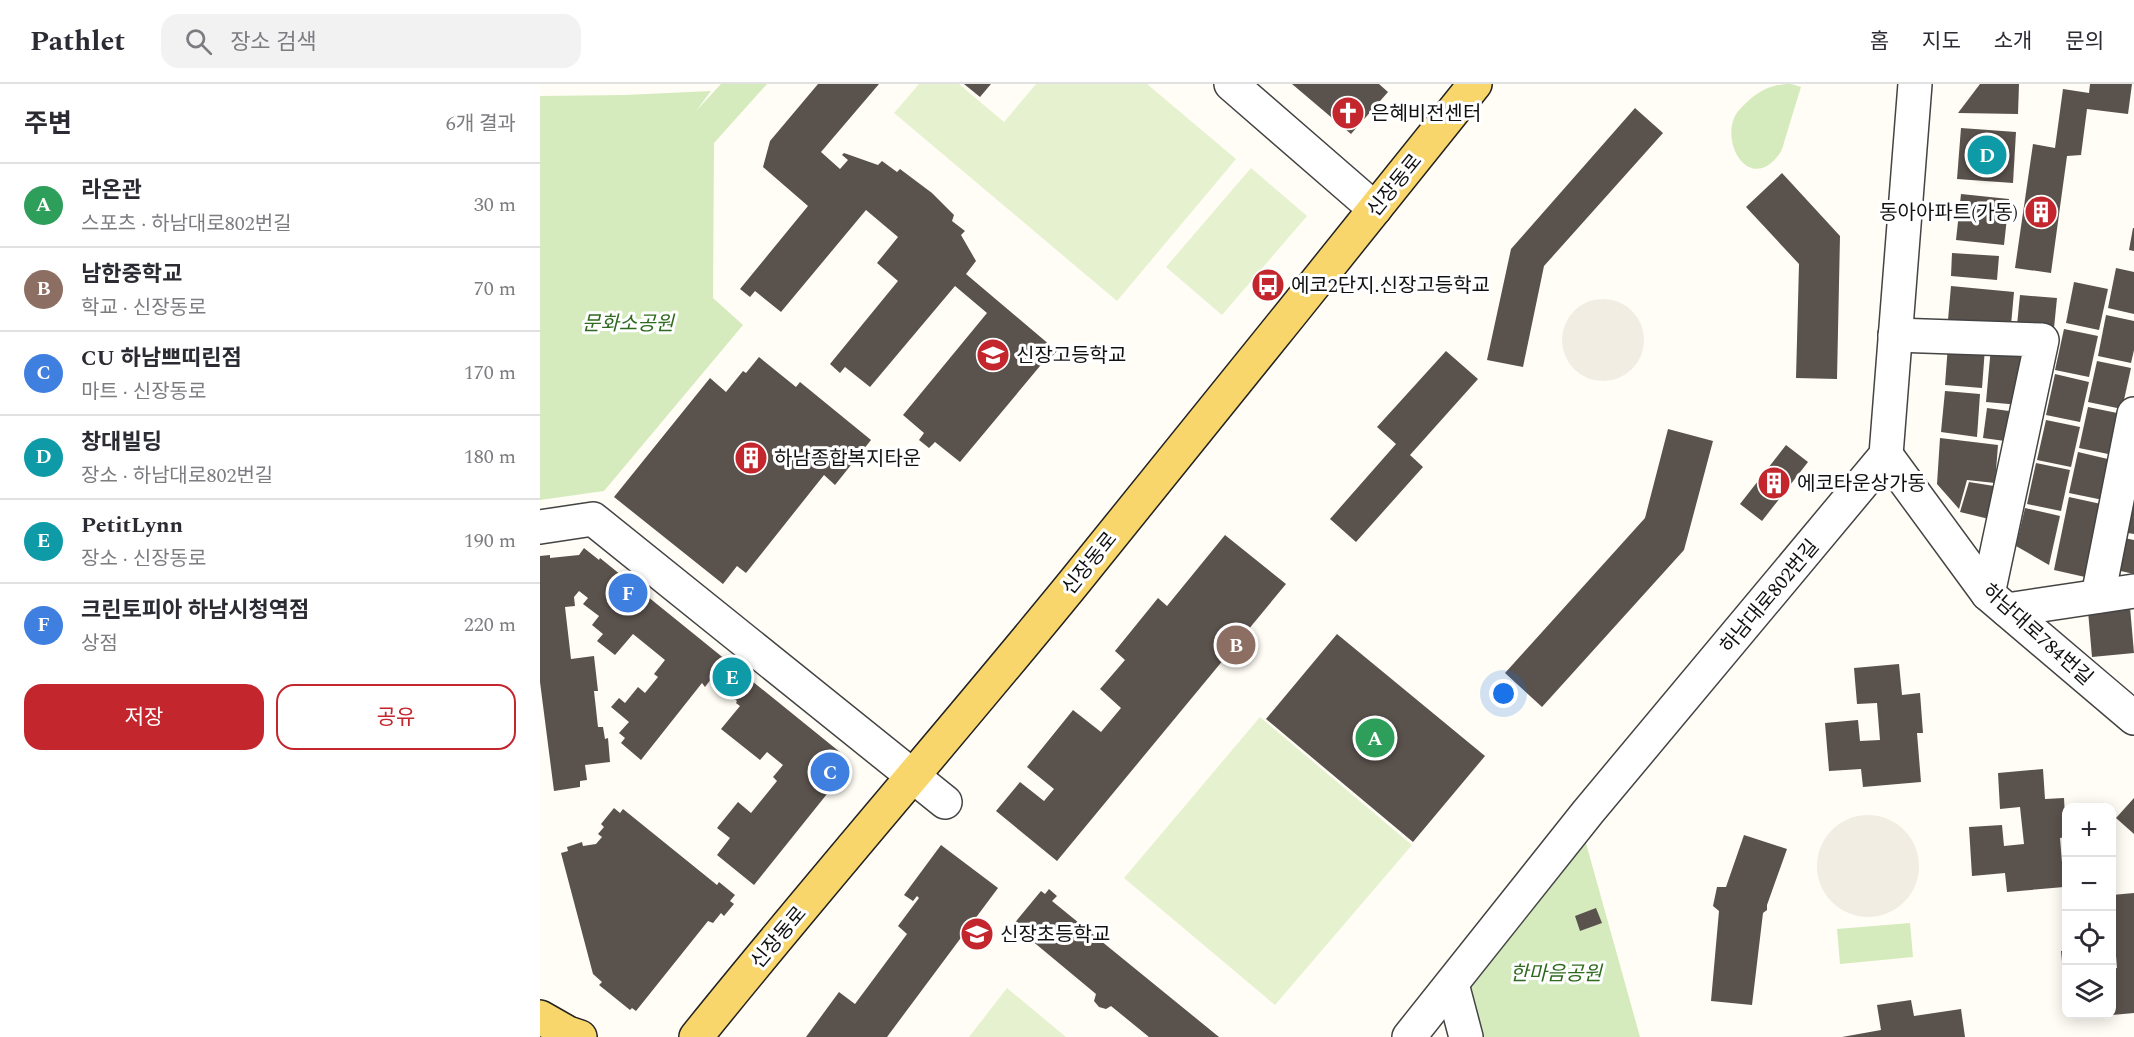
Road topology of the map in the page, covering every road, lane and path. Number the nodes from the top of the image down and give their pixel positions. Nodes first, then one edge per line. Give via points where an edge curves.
1 (1232, 84) edge
2 (1475, 84) edge
3 (1915, 84) edge
4 (1375, 209) junction
5 (1895, 335) junction
6 (2134, 414) edge
7 (2131, 453) edge
8 (1886, 455) junction
9 (540, 527) edge
10 (2134, 591) edge
11 (2098, 596) junction
12 (1997, 602) junction
13 (2134, 718) edge
14 (913, 776) junction
15 (945, 802) dead end
16 (1452, 984) junction
17 (540, 1017) edge
18 (546, 1037) edge
19 (580, 1037) edge
20 (696, 1037) edge
21 (1409, 1037) edge
22 (1466, 1037) edge

1 - 4 street
2 - 4 main road, 신장동로
3 - 5 street
4 - 14 main road, 신장동로
5 - 8 street
5 - 12 street via 2042,340
6 - 7 street
7 - 11 street
8 - 12 street, 하남대로784번길
8 - 16 street, 하남대로802번길 via 1588,812
9 - 14 street via 592,519
10 - 11 street
11 - 12 street
12 - 13 street, 하남대로784번길
14 - 15 street
14 - 20 main road, 신장동로
16 - 21 street, 하남대로802번길
16 - 22 street
17 - 18 main road
17 - 19 main road

